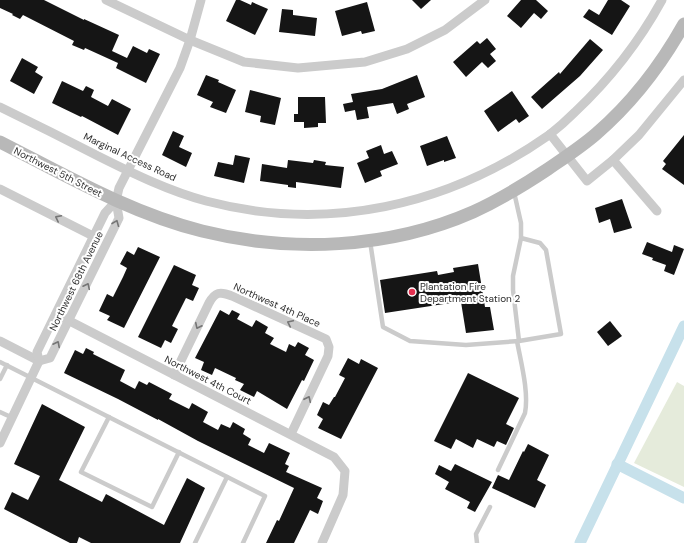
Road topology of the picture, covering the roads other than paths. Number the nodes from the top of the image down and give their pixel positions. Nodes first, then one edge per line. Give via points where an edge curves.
1 (106, 0) edge
2 (201, 0) edge
3 (485, 0) edge
4 (662, 0) edge
5 (684, 24) edge
6 (190, 40) junction
7 (684, 80) edge
8 (0, 107) edge
9 (550, 134) junction
10 (0, 142) edge
11 (567, 156) junction
12 (613, 160) junction
13 (128, 170) junction
14 (0, 189) edge
15 (514, 191) junction
16 (116, 201) junction
17 (657, 211) dead end
18 (93, 236) junction
19 (521, 238) junction
20 (370, 240) junction
21 (56, 314) junction
22 (69, 320) junction
23 (0, 341) edge
24 (518, 341) junction
25 (39, 361) junction
26 (0, 362) edge
27 (7, 365) junction
28 (174, 375) junction
29 (32, 377) junction
30 (0, 379) edge
31 (0, 412) edge
32 (109, 417) junction
33 (13, 418) junction
34 (291, 434) junction
35 (0, 443) edge
36 (179, 452) junction
37 (498, 470) dead end
38 (227, 477) junction
39 (490, 507) dead end
40 (195, 543) edge
41 (243, 543) edge
42 (322, 543) edge
43 (477, 543) edge

1 - 6 street
2 - 6 street, Northwest 68th Avenue
3 - 6 street via 445,30 407,49 365,62 298,68 244,62
4 - 9 street, Marginal Access Road via 639,39 610,76 592,97
5 - 11 street, Northwest 5th Street via 671,46 627,104
6 - 13 street, Northwest 68th Avenue via 180,68
7 - 12 street via 639,135
8 - 13 street, Marginal Access Road
9 - 11 street
9 - 13 street, Marginal Access Road via 501,164 456,186 387,207 358,212 330,214 258,211 206,201 159,185
10 - 16 street, Northwest 5th Street
11 - 12 street via 587,181
11 - 15 street, Northwest 5th Street
12 - 17 street
13 - 16 street, Northwest 68th Avenue
18 -> 14 street
15 - 19 lane via 521,223
15 - 20 street, Northwest 5th Street via 430,228
16 - 18 street, Northwest 68th Avenue via 104,213
16 - 20 street, Northwest 5th Street via 195,229 257,241 313,244
22 -> 16 street, Northwest 68th Avenue via 119,218
18 - 21 street, Northwest 68th Avenue
19 - 24 lane via 513,276
19 - 24 lane via 540,243 546,250 560,334
20 - 24 lane via 383,327 410,341 466,345
21 - 22 street, Northwest 4th Court
21 - 25 street, Northwest 68th Avenue via 37,352
25 -> 22 street, Northwest 68th Avenue via 50,358
22 - 28 street, Northwest 4th Court
23 - 25 street
24 - 37 lane via 527,405
25 - 29 street, Northwest 68th Avenue
26 - 27 lane
27 - 29 lane
27 - 30 lane
28 - 34 street, Northwest 4th Court
34 -> 28 street, Northwest 4th Place via 328,356 329,347 326,339 232,296 218,293 212,297
29 - 32 lane
29 - 33 street, Northwest 68th Avenue
31 - 33 lane
32 - 36 lane
32 - 36 lane via 81,472 152,507
33 - 35 street, Northwest 68th Avenue
34 - 42 street, Northwest 4th Court via 334,457 345,471 343,496
36 - 38 lane
38 - 40 lane
38 - 41 lane via 265,496
39 - 43 lane via 476,534

